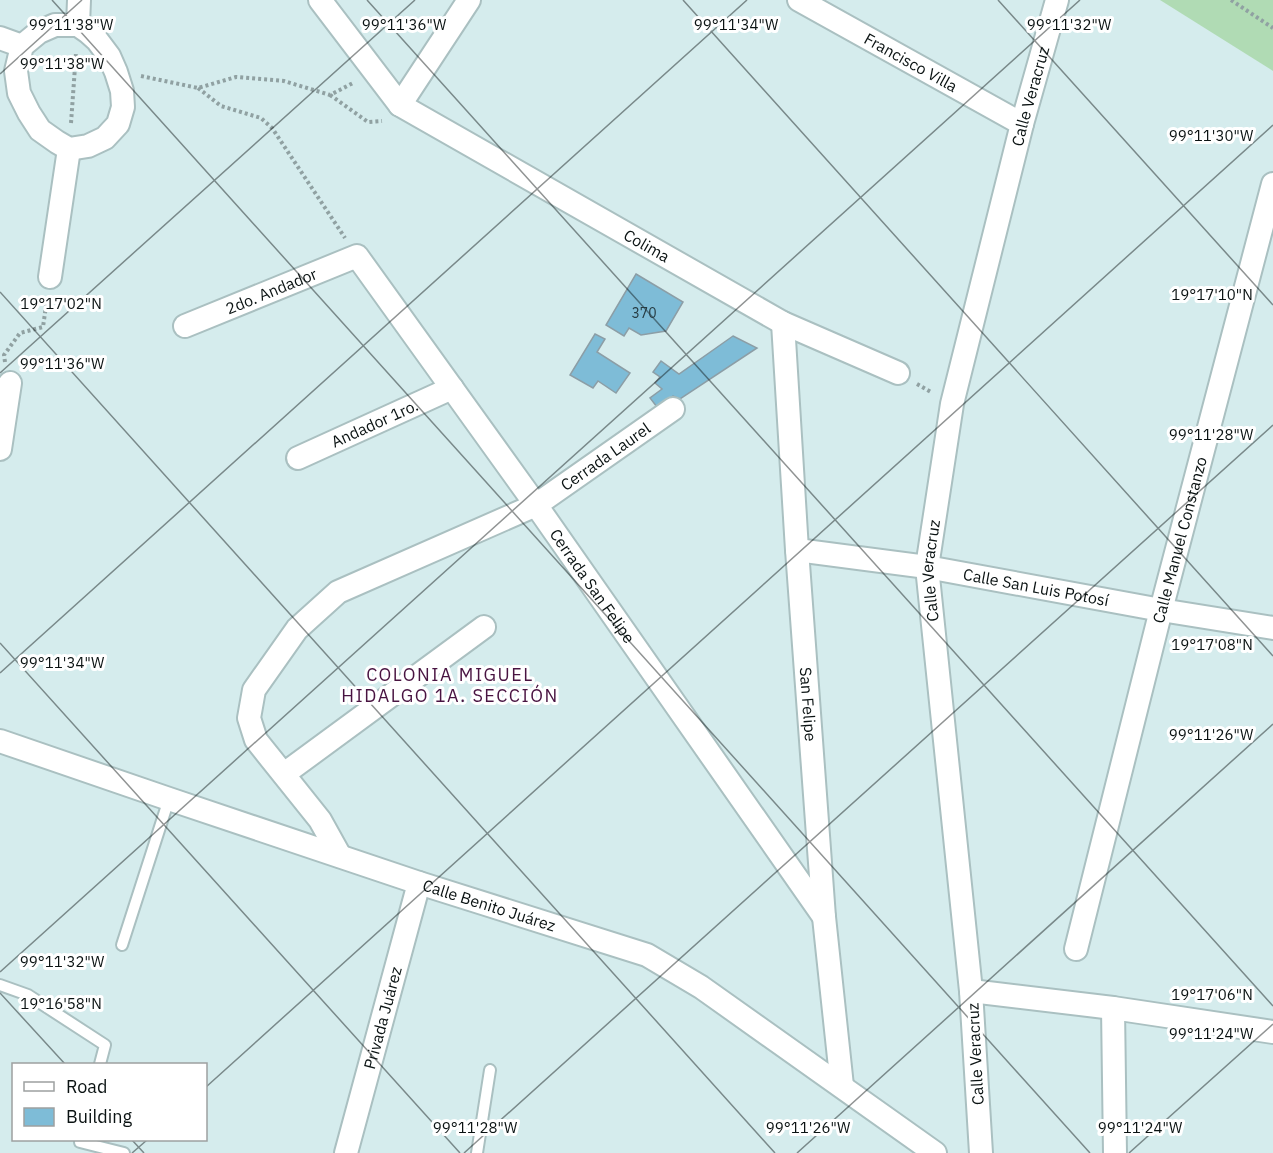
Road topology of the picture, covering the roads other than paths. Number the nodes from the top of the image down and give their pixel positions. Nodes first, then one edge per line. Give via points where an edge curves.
1 (79, 0) edge
2 (320, 0) edge
3 (469, 0) edge
4 (799, 0) edge
5 (1057, 0) edge
6 (78, 25) junction
7 (0, 38) edge
8 (22, 46) junction
9 (400, 105) junction
10 (1022, 124) junction
11 (69, 149) junction
12 (1273, 184) edge
13 (357, 256) joint
14 (50, 277) road end
15 (783, 323) junction
16 (185, 326) dead end
17 (898, 373) road end
18 (10, 383) road end
19 (452, 388) junction
20 (673, 409) dead end
21 (0, 449) edge
22 (298, 458) dead end
23 (536, 505) junction
24 (798, 550) junction
25 (927, 567) junction
26 (1161, 610) junction
27 (484, 627) dead end
28 (1273, 628) edge
29 (0, 741) edge
30 (284, 774) junction
31 (169, 799) junction
32 (340, 856) junction
33 (420, 883) junction
34 (824, 917) junction
35 (122, 945) dead end
36 (1076, 949) dead end
37 (0, 985) edge
38 (971, 991) junction
39 (1113, 1008) junction
40 (1273, 1032) edge
41 (100, 1063) edge
42 (490, 1070) dead end
43 (842, 1086) junction
44 (80, 1141) edge
45 (124, 1153) edge
46 (346, 1153) edge
47 (477, 1153) edge
48 (935, 1153) edge
49 (981, 1153) edge
50 (1115, 1153) edge

1 - 6 street
2 - 9 street
3 - 9 street
4 - 10 street, Francisco Villa
5 - 10 street, Calle Veracruz
6 - 8 street via 55,25
6 - 11 street via 109,56 122,91 123,107 118,124 105,138
7 - 8 street
8 - 11 street via 16,71 19,93 28,113 40,130
9 - 15 street, Colima
10 - 25 street, Calle Veracruz via 952,404
11 - 14 street
12 - 26 street, Calle Manuel Constanzo
13 - 16 street, 2do. Andador
13 - 19 street, Cerrada San Felipe
15 - 17 street, Colima
15 - 24 street, San Felipe
18 - 21 street
19 - 22 street, Andador 1ro.
19 - 23 street, Cerrada San Felipe
20 - 23 street, Cerrada Laurel
23 - 30 street, Cerrada Laurel via 338,592 297,629 254,690 249,718 256,740
23 - 34 street, Cerrada San Felipe
24 - 25 street, Calle San Luis Potosí
24 - 34 street, San Felipe
25 - 26 street, Calle San Luis Potosí
25 - 38 street, Calle Veracruz
26 - 28 street, Calle San Luis Potosí
26 - 36 street, Calle Manuel Constanzo
27 - 30 street
29 - 31 street, Calle Benito Juárez
30 - 32 street, Cerrada Laurel via 320,820
31 - 32 street, Calle Benito Juárez
31 - 35 lane
32 - 33 street, Calle Benito Juárez
33 - 43 street, Calle Benito Juárez via 647,955 701,987
33 - 46 street, Privada Juárez
34 - 43 street, San Felipe
37 - 41 lane via 28,995 105,1045
38 - 39 street
38 - 49 street, Calle Veracruz
39 - 40 street
39 - 50 street
42 - 47 lane
43 - 48 street, Calle Benito Juárez
44 - 45 lane

